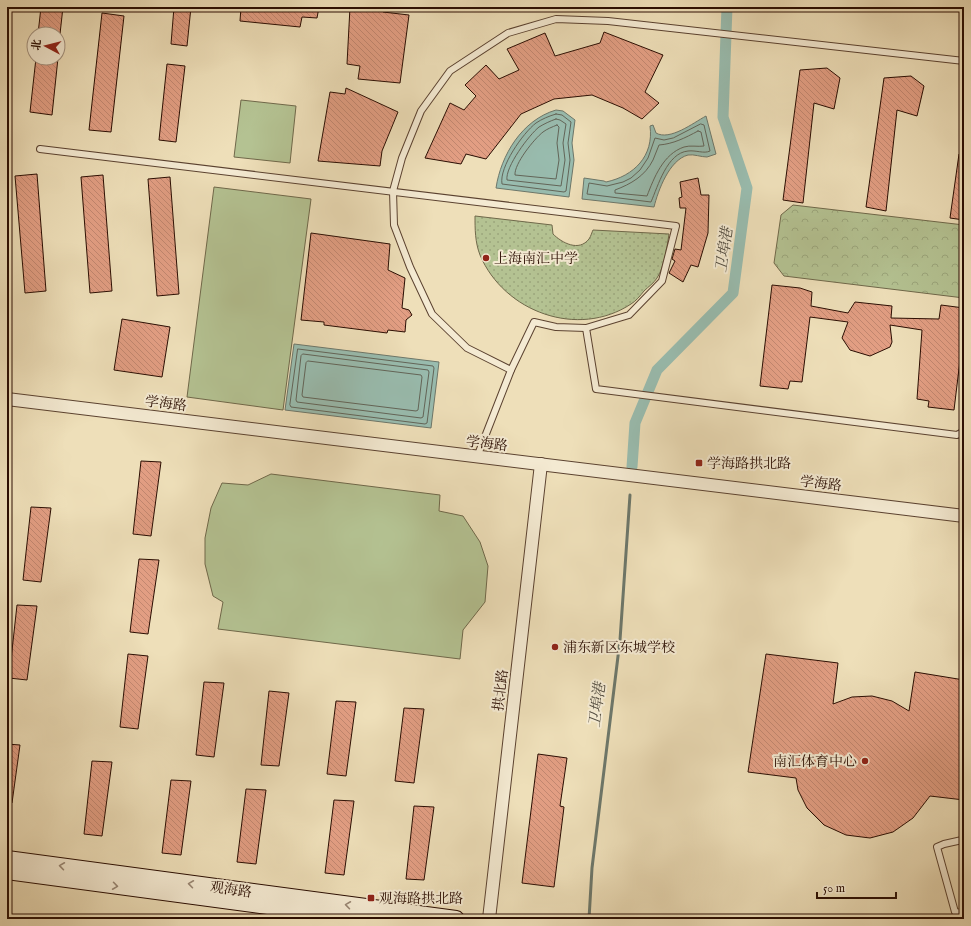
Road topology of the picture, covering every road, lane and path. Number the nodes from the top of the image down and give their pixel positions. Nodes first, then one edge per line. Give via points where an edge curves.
1 (964, 61) edge
2 (40, 149) dead end
3 (392, 192) junction
4 (586, 328) junction
5 (511, 370) junction
6 (7, 399) edge
7 (964, 431) edge
8 (477, 457) junction
9 (541, 464) junction
10 (964, 516) edge
11 (964, 841) edge
12 (7, 859) edge
13 (7, 871) edge
14 (964, 905) edge
15 (963, 916) edge
16 (364, 919) edge
17 (456, 919) edge
18 (489, 919) edge

1 - 3 lane via 608,21 556,19 508,33 450,70 421,111 402,158
2 - 3 lane
3 - 4 lane via 676,226 662,282 629,315
3 - 5 lane via 394,225 432,314 467,348
4 - 5 lane via 556,328 534,322
4 - 7 lane via 596,389 957,435
5 - 8 lane
6 - 8 street, 学海路
8 - 9 street, 学海路
9 - 10 street, 学海路
9 - 18 street, 拱北路
11 - 15 lane via 937,847 955,912
17 -> 12 main road, 观海路
13 -> 16 main road, 观海路
14 - 15 lane

